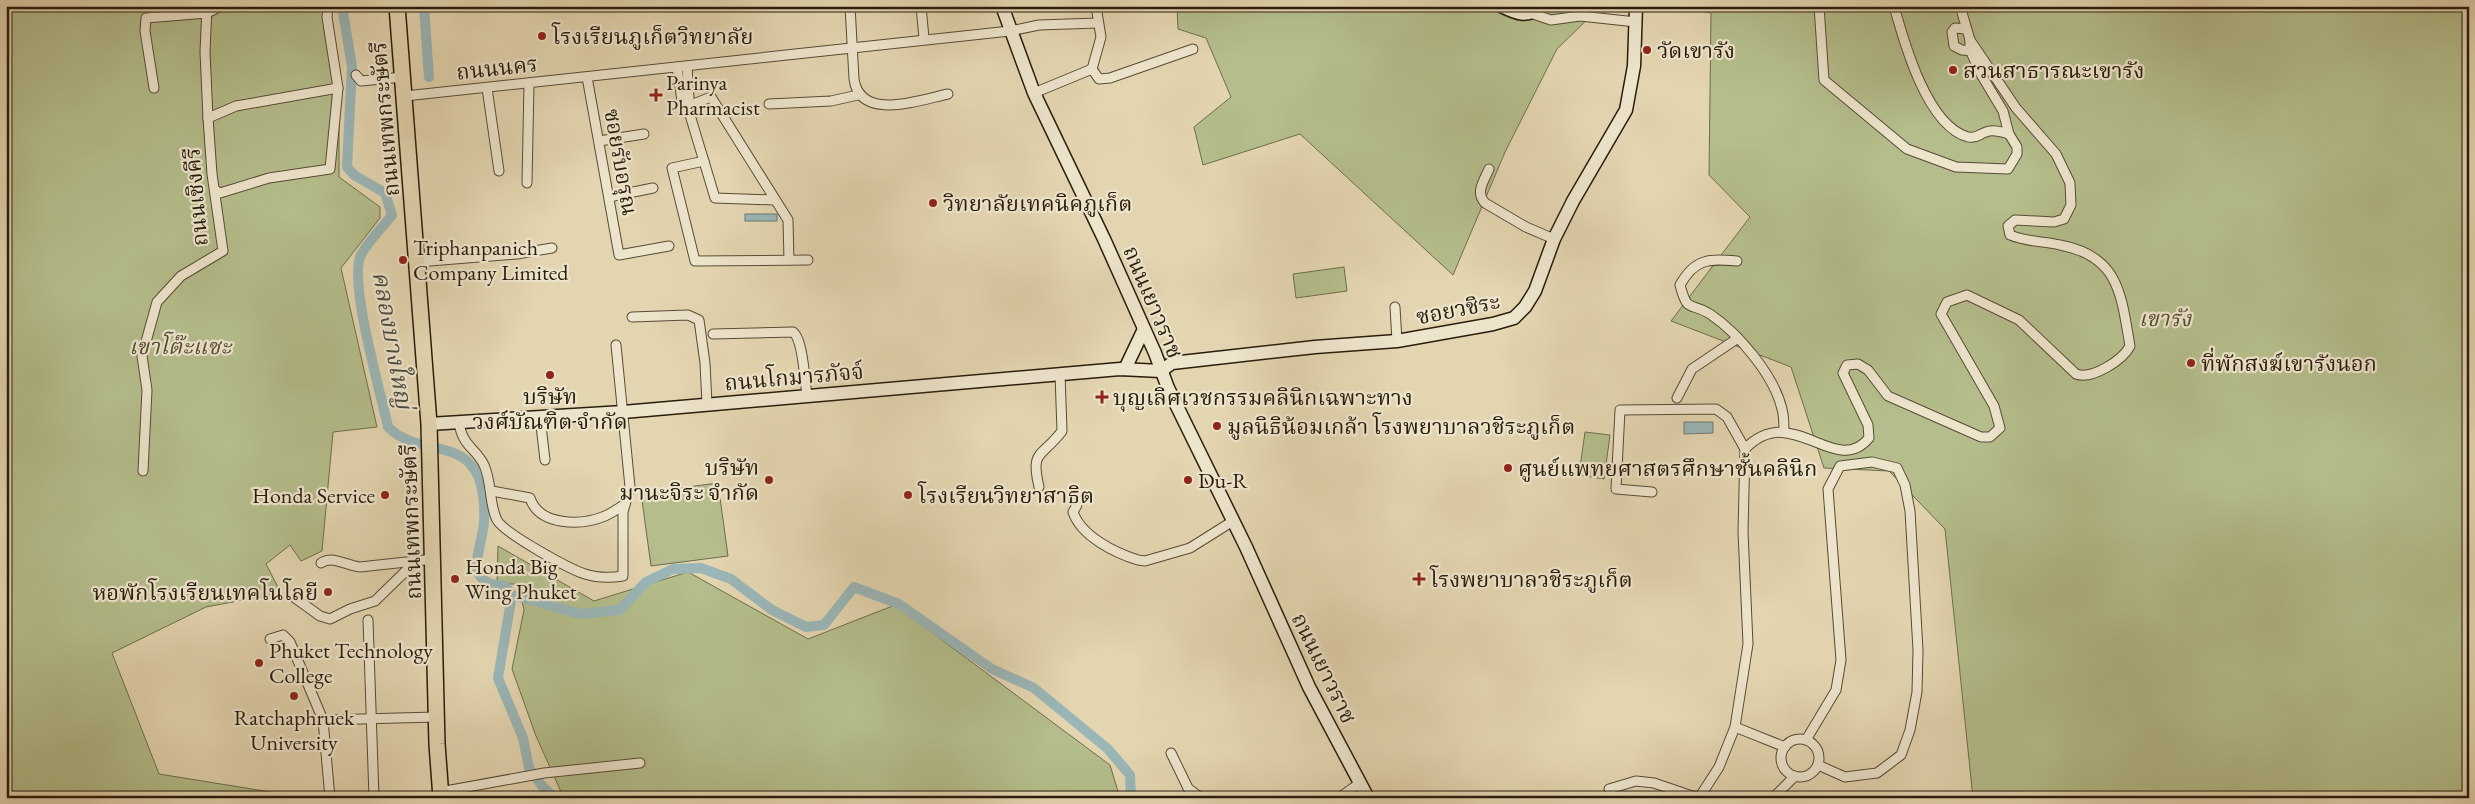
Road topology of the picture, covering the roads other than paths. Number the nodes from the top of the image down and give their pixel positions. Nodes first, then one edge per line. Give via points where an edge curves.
1 (221, 6) edge
2 (328, 6) edge
3 (397, 6) edge
4 (850, 6) edge
5 (921, 6) edge
6 (1002, 6) edge
7 (1096, 6) edge
8 (1501, 6) edge
9 (1636, 6) edge
10 (1819, 6) edge
11 (1894, 6) edge
12 (1960, 6) edge
13 (207, 10) edge
14 (1536, 10) edge
15 (1636, 22) junction
16 (1097, 23) junction
17 (1966, 29) junction
18 (1010, 30) junction
19 (924, 38) junction
20 (853, 47) junction
21 (1193, 48) dead end
22 (1974, 51) junction
23 (682, 67) junction
24 (1092, 69) junction
25 (356, 75) dead end
26 (403, 77) junction
27 (587, 77) junction
28 (529, 84) junction
29 (154, 88) dead end
30 (338, 88) junction
31 (488, 88) junction
32 (1034, 93) junction
33 (948, 94) dead end
34 (858, 95) junction
35 (405, 96) junction
36 (769, 104) dead end
37 (687, 106) junction
38 (208, 118) junction
39 (2006, 122) junction
40 (1995, 131) junction
41 (644, 134) dead end
42 (2009, 134) junction
43 (599, 141) junction
44 (704, 161) junction
45 (1489, 169) dead end
46 (499, 172) dead end
47 (528, 183) dead end
48 (653, 188) dead end
49 (215, 190) junction
50 (608, 197) junction
51 (774, 200) junction
52 (1554, 239) junction
53 (669, 246) dead end
54 (552, 248) dead end
55 (789, 260) junction
56 (808, 260) dead end
57 (1737, 261) dead end
58 (418, 262) junction
59 (1394, 307) dead end
60 (632, 317) dead end
61 (1144, 329) junction
62 (713, 334) dead end
63 (1738, 338) junction
64 (1397, 341) junction
65 (616, 345) dead end
66 (1125, 369) junction
67 (1161, 371) junction
68 (1060, 374) junction
69 (807, 396) junction
70 (1677, 398) dead end
71 (707, 404) junction
72 (623, 412) junction
73 (540, 417) junction
74 (459, 423) junction
75 (429, 424) junction
76 (1784, 432) junction
77 (1745, 450) junction
78 (544, 460) dead end
79 (143, 471) dead end
80 (1039, 488) dead end
81 (492, 491) junction
82 (1652, 492) dead end
83 (625, 504) junction
84 (1077, 505) dead end
85 (1233, 521) junction
86 (434, 559) junction
87 (415, 562) junction
88 (321, 563) dead end
89 (291, 595) dead end
90 (368, 620) dead end
91 (270, 639) dead end
92 (436, 718) junction
93 (324, 720) junction
94 (371, 720) junction
95 (1735, 727) junction
96 (1806, 740) junction
97 (1785, 747) junction
98 (1171, 753) dead end
99 (640, 762) dead end
100 (1818, 765) junction
101 (1795, 776) junction
102 (1360, 784) junction
103 (1609, 789) dead end
104 (440, 795) edge
105 (330, 798) edge
106 (374, 798) edge
107 (1201, 798) edge
108 (1339, 798) edge
109 (1368, 798) edge
110 (1698, 798) edge
111 (1772, 798) edge

1 - 13 street
2 - 30 street
3 - 26 main road, ถนนเทพกระษัตรี
4 - 20 street
5 - 19 street
6 - 18 street, ถนนเยาวราช
7 - 16 street
8 - 14 street via 1517,14
9 - 15 street, ซอยวชิระ
10 - 42 street via 1824,80 1907,149 1956,167 2008,169 2018,154
11 - 40 street via 1905,45 1929,101 1948,124 1967,137 1975,138
12 - 17 street
13 - 29 street via 146,18
13 - 38 street, ถนนเชิงคีรี
14 - 15 street via 1551,20 1580,16
15 - 52 street, ซอยวชิระ via 1634,66 1626,110
16 - 18 street, ถนนนคร via 1039,25
16 - 24 street via 1101,42
17 - 22 street
17 - 22 street via 1954,28 1954,46
18 - 19 street, ถนนนคร
18 - 32 street, ถนนเยาวราช
19 - 20 street, ถนนนคร
20 - 23 street, ถนนนคร
20 - 34 street
21 - 24 street via 1110,78 1098,79
22 - 39 street via 1982,76
22 - 76 street via 2016,108 2056,154 2070,183 2071,205 2064,218 2054,222 2015,220 2008,226 2010,235 2081,250 2097,258 2115,280 2130,346 2125,355 2092,375 2082,376 2019,320 1967,295 1947,302 1942,314 1994,406 2000,428 1990,437 1981,437 1888,396 1868,370 1858,364 1847,365 1843,373 1868,425 1869,438 1862,447 1835,451 1802,436
23 - 27 street, ถนนนคร
23 - 37 street
24 - 32 street
25 - 26 street via 361,80
26 - 35 main road, ถนนเทพกระษัตรี
27 - 28 street, ถนนนคร
27 - 43 street, ซอยรับอรุณ
28 - 31 street, ถนนนคร
28 - 47 street
30 - 38 street via 236,106
30 - 49 street via 330,169 269,178 220,193
31 - 35 street, ถนนนคร
31 - 46 street
32 - 61 street, ถนนเยาวราช
33 - 34 street via 885,105 866,102
34 - 36 street
35 - 58 main road, ถนนเทพกระษัตรี
37 - 44 street
37 - 51 street via 711,97
38 - 49 street, ถนนเชิงคีรี
39 - 40 street via 2004,128
39 - 42 street
40 - 42 street
41 - 43 street
43 - 50 street, ซอยรับอรุณ
44 - 51 street via 715,198
44 - 55 street via 672,168 695,261
45 - 52 street via 1480,190 1480,197 1485,203
48 - 50 street
49 - 79 street, ถนนเชิงคีรี via 223,251 181,276 157,302 142,356 147,390
50 - 53 street, ซอยรับอรุณ via 619,255
51 - 55 street via 788,220
52 - 64 street, ซอยวชิระ via 1535,291 1525,308 1514,318
54 - 58 street
55 - 56 street
57 - 63 street via 1711,259 1688,269 1680,285 1690,308 1708,313
58 - 75 main road, ถนนเทพกระษัตรี
59 - 64 street
60 - 71 street via 688,315 699,320 706,363
61 - 66 street
61 - 67 street, ถนนเยาวราช
62 - 69 street via 797,334
63 - 70 street via 1692,369
63 - 76 street via 1766,374 1782,408
64 - 67 street, ซอยวชิระ via 1172,363
65 - 72 street
66 - 67 street, ถนนโกมารภัจจ์
66 - 68 street, ถนนโกมารภัจจ์
67 - 85 street, ถนนเยาวราช
68 - 69 street, ถนนโกมารภัจจ์
68 - 80 street via 1062,431 1036,458 1034,468
69 - 71 street, ถนนโกมารภัจจ์
71 - 72 street, ถนนโกมารภัจจ์
72 - 73 street, ถนนโกมารภัจจ์
72 - 83 street via 630,487
73 - 74 street, ถนนโกมารภัจจ์
73 - 78 street
74 - 75 street, ถนนโกมารภัจจ์
74 - 81 street via 465,443 483,464
75 - 86 main road, ถนนเทพกระษัตรี
76 - 77 street via 1753,440
77 - 82 street via 1727,417 1716,409 1620,410 1616,489
77 - 95 street via 1743,532 1748,644
81 - 83 street via 530,498 542,516 552,519 597,519
81 - 83 street via 494,513 504,529 575,570 604,578 624,574
84 - 85 street via 1073,512 1076,520 1096,540 1145,561 1190,548
85 - 102 street, ถนนเยาวราช via 1310,687
86 - 87 street
86 - 92 main road, ถนนเทพกระษัตรี
87 - 88 street via 360,567 334,560
87 - 89 street via 374,600 330,620
90 - 94 street
91 - 93 street via 283,636 290,642
92 - 94 street
92 - 104 main road, ถนนเทพกระษัตรี
93 - 94 street
93 - 105 street
94 - 106 street
95 - 97 street
95 - 110 street via 1719,767
96 - 97 street via 1796,740
96 - 100 street via 1817,748
96 - 100 street via 1836,690 1841,660 1828,489 1840,466 1872,462 1897,468 1910,511 1918,650 1917,692 1910,730 1901,755 1877,773 1845,777
97 - 101 street via 1782,764
98 - 107 street via 1188,788
99 - 104 street via 538,774
100 - 101 street via 1812,774
101 - 111 street
102 - 108 street
102 - 109 street, ถนนเยาวราช
103 - 110 street via 1636,780

